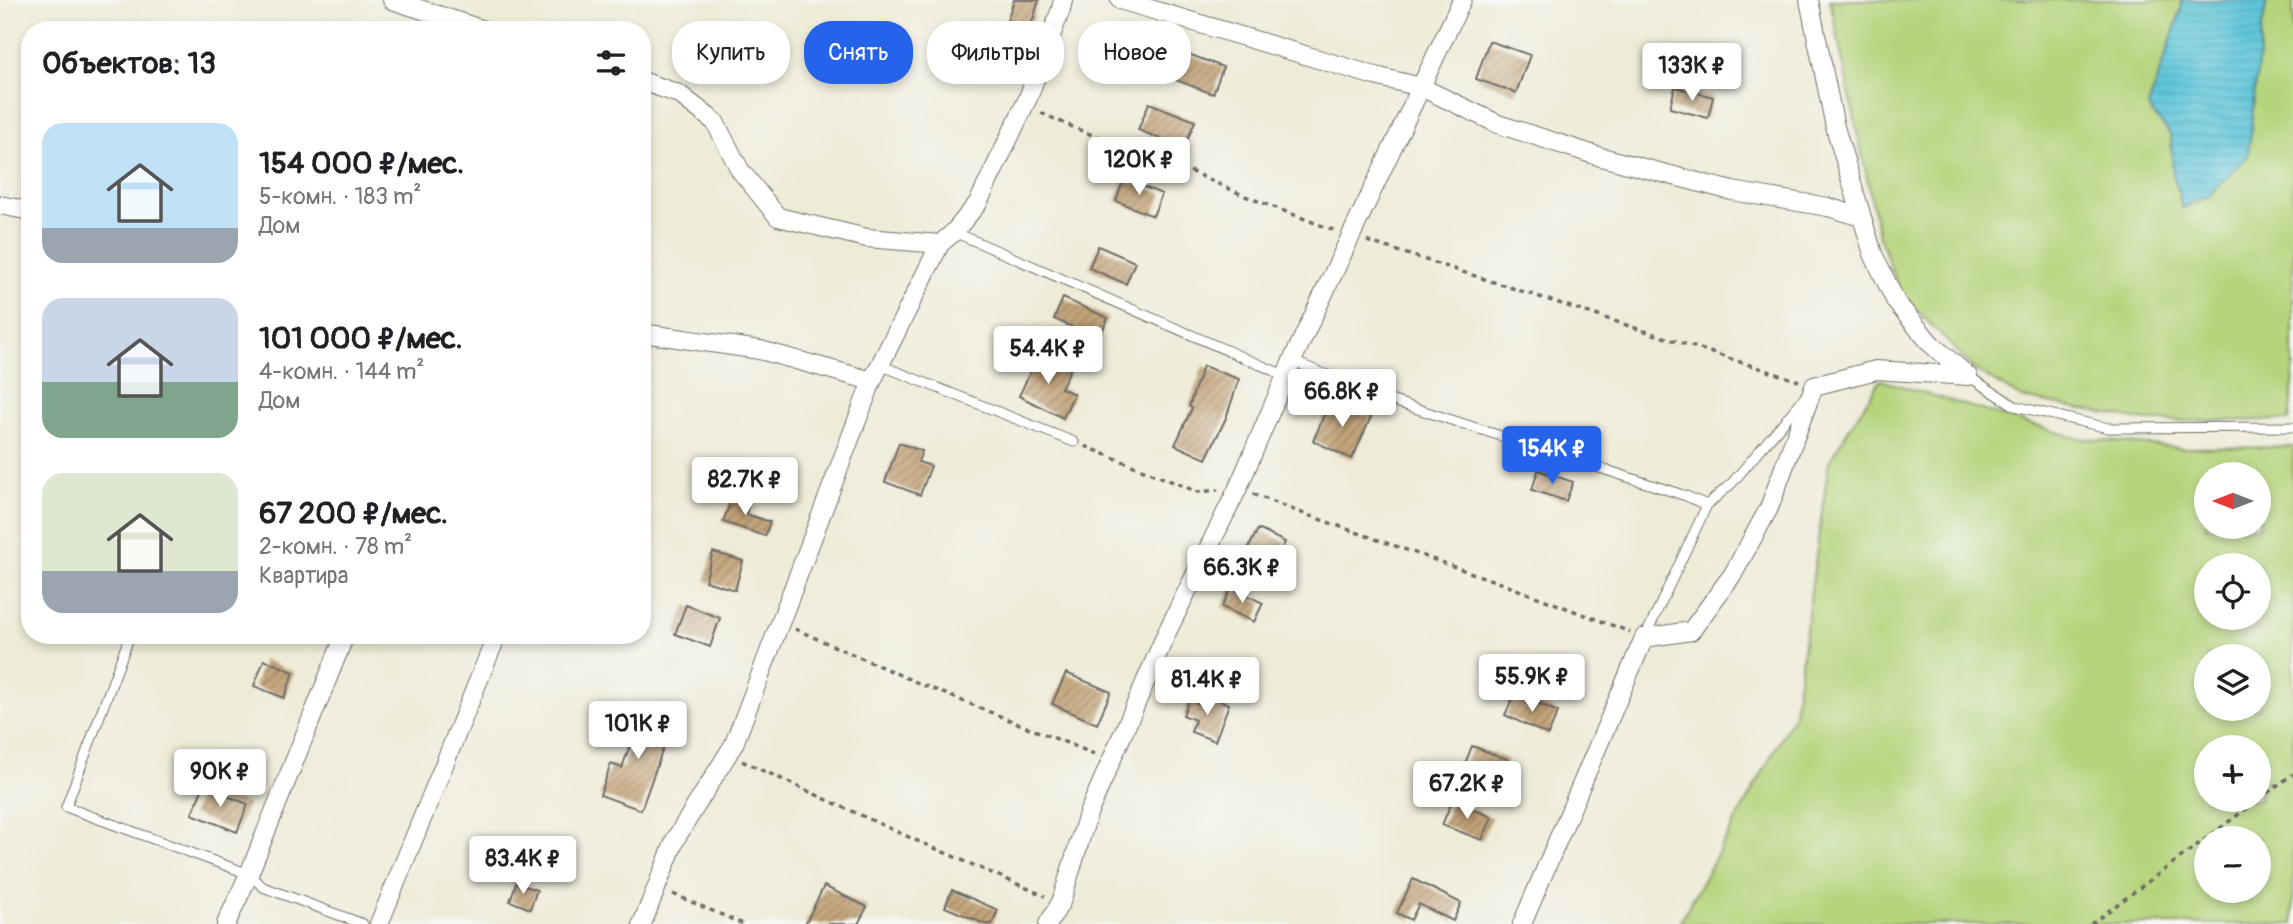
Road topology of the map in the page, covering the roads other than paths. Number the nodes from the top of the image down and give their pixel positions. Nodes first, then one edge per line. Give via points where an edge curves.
1 (392, 0) edge
2 (1063, 0) edge
3 (1120, 0) edge
4 (1462, 0) edge
5 (1809, 0) edge
6 (456, 21) edge
7 (651, 84) edge
8 (1421, 88) junction
9 (0, 205) edge
10 (21, 209) edge
11 (1861, 217) junction
12 (954, 232) junction
13 (940, 244) junction
14 (651, 334) edge
15 (880, 365) junction
16 (1289, 369) junction
17 (1968, 376) junction
18 (872, 381) junction
19 (1814, 386) junction
20 (2293, 427) edge
21 (1074, 442) road end
22 (1707, 505) junction
23 (1644, 638) junction
24 (127, 644) edge
25 (341, 644) edge
26 (493, 644) edge
27 (249, 874) junction
28 (226, 924) edge
29 (363, 924) edge
30 (379, 924) edge
31 (642, 924) edge
32 (1048, 924) edge
33 (1522, 924) edge

1 - 6 street
2 - 12 street via 1024,105 978,203
3 - 8 street
4 - 8 street
5 - 11 street via 1835,127
7 - 13 street via 680,93 715,122 740,170 778,217 867,238
8 - 11 street via 1498,124 1601,157 1732,191
8 - 16 street
9 - 10 street
11 - 17 street via 1872,254 1896,302 1931,344
12 - 13 street
12 - 16 lane
13 - 15 street
14 - 18 street via 760,350
15 - 18 street
15 - 21 lane
16 - 22 lane
16 - 32 street via 1110,762 1088,814 1061,902
17 - 19 street via 1876,370
17 - 20 lane via 2015,406 2108,428
18 - 31 street via 734,744 676,838
19 - 22 lane via 1732,484
19 - 23 street via 1769,508 1733,574 1691,631
22 - 23 lane
23 - 33 street
24 - 27 lane via 66,807
25 - 27 street
26 - 30 street
27 - 28 street
27 - 29 lane via 263,887

